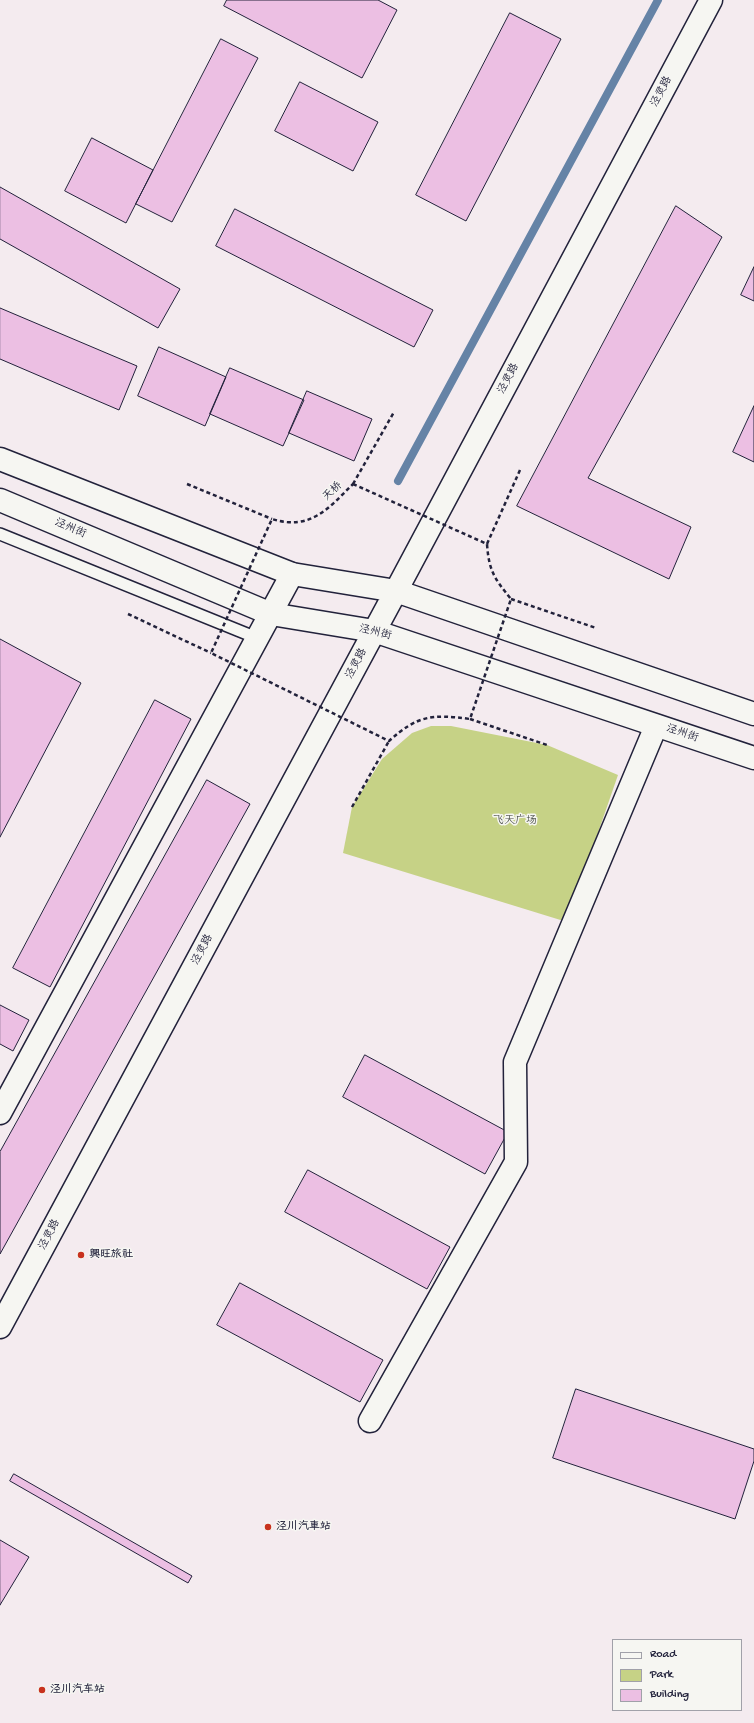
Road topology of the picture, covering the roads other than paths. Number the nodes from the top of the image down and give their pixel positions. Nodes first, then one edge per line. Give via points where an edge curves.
1 (711, 0) edge
2 (0, 459) edge
3 (0, 500) edge
4 (0, 534) edge
5 (292, 574) junction
6 (396, 592) junction
7 (270, 614) junction
8 (374, 631) junction
9 (257, 638) junction
10 (754, 714) edge
11 (656, 726) junction
12 (754, 758) edge
13 (0, 1112) edge
14 (0, 1327) edge
15 (370, 1421) dead end

1 - 6 main road, 泾灵路
2 - 5 main road
3 - 7 main road, 泾州街
4 - 9 lane
5 - 6 main road
5 - 7 main road
6 - 8 main road, 泾灵路
6 - 10 main road
7 - 8 main road, 泾州街
7 - 9 main road
8 - 11 main road, 泾州街
8 - 14 main road, 泾灵路
9 - 13 main road
11 - 12 main road, 泾州街
11 - 15 main road via 515,1062 516,1162

